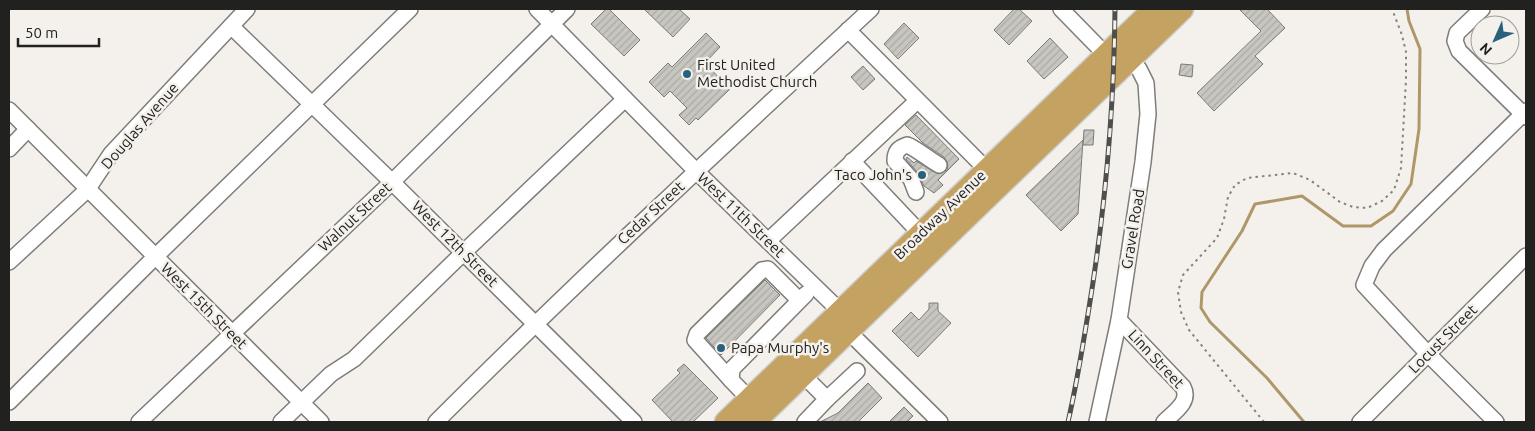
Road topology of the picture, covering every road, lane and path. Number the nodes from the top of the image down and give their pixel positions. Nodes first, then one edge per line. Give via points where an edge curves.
1 (247, 9) edge
2 (410, 9) edge
3 (538, 9) edge
4 (567, 9) edge
5 (871, 9) edge
6 (1061, 9) edge
7 (1154, 9) edge
8 (1182, 9) edge
9 (1392, 9) edge
10 (1482, 9) edge
11 (552, 23) junction
12 (231, 26) junction
13 (848, 30) junction
14 (1119, 52) junction
15 (626, 98) junction
16 (917, 101) junction
17 (311, 104) junction
18 (9, 110) edge
19 (1525, 114) edge
20 (28, 130) junction
21 (9, 149) edge
22 (852, 162) junction
23 (938, 165) dead end
24 (987, 170) junction
25 (696, 171) junction
26 (392, 182) junction
27 (87, 190) junction
28 (916, 192) dead end
29 (921, 234) junction
30 (768, 241) junction
31 (463, 253) junction
32 (1526, 256) edge
33 (154, 257) junction
34 (9, 262) edge
35 (814, 285) junction
36 (799, 300) junction
37 (1119, 320) junction
38 (845, 322) junction
39 (535, 323) junction
40 (232, 334) junction
41 (1428, 354) junction
42 (796, 368) junction
43 (857, 371) dead end
44 (731, 380) junction
45 (828, 399) junction
46 (9, 402) edge
47 (302, 402) junction
48 (756, 412) edge
49 (139, 422) edge
50 (281, 422) edge
51 (321, 422) edge
52 (436, 422) edge
53 (634, 422) edge
54 (726, 422) edge
55 (805, 422) edge
56 (940, 422) edge
57 (1097, 422) edge
58 (1164, 422) edge
59 (1264, 422) edge
60 (1360, 422) edge
61 (1496, 422) edge

1 - 12 street, Douglas Avenue
2 - 17 street
3 - 11 street, West 11th Street
4 - 11 street, Walnut Street
5 - 13 street, Cedar Street
6 - 14 street, Gravel Road
7 - 14 highway, Broadway Avenue
8 - 14 highway, Broadway Avenue
9 - 59 path via 1406,52 1401,168 1394,190 1368,208 1353,207 1340,202 1310,180 1293,174 1247,178 1235,185 1228,197 1217,238 1183,275 1178,292 1181,312 1189,330
10 - 19 street via 1457,33 1454,41 1459,51
11 - 15 street, West 11th Street
11 - 26 street, Walnut Street
12 - 17 street, West 12th Street
12 - 27 street, Douglas Avenue via 111,154
13 - 16 street
13 - 25 street, Cedar Street
14 - 24 highway, Broadway Avenue
14 - 37 street, Gravel Road via 1139,69 1146,83 1148,114
14 - 38 highway, Broadway Avenue
15 - 25 street, West 11th Street
15 - 31 street
16 - 22 street
16 - 24 street
17 - 26 street, West 12th Street
17 - 33 street
18 - 20 street, West 15th Street
19 - 41 street via 1384,250 1364,285
20 - 21 street
20 - 27 street, West 15th Street
22 - 29 street
22 - 30 street
23 - 28 street via 907,145 897,150 895,161 911,179
24 - 29 highway, Broadway Avenue
25 - 30 street, West 11th Street
25 - 39 street, Cedar Street
26 - 31 street, West 12th Street
26 - 40 street, Walnut Street
27 - 33 street, West 15th Street
27 - 34 street, Douglas Avenue
29 - 38 highway, Broadway Avenue
30 - 35 street, West 11th Street
31 - 39 street, West 12th Street
31 - 47 street via 354,359 331,374
32 - 41 street, Locust Street
33 - 40 street, West 15th Street
33 - 46 street
35 - 36 street
35 - 38 street, West 11th Street
36 - 44 street via 732,369
36 - 44 street via 768,269 762,270 697,334 695,340
37 - 57 street, Gravel Road
37 - 58 street, Linn Street via 1186,392 1182,404
38 - 42 highway, Broadway Avenue
38 - 56 street, West 11th Street
39 - 52 street, Cedar Street
39 - 53 street, West 12th Street
40 - 47 street, West 15th Street
40 - 49 street, Walnut Street
41 - 60 street, Locust Street
41 - 61 street
42 - 45 street
42 - 48 highway, Broadway Avenue
43 - 45 street
44 - 48 street
45 - 55 street
47 - 50 street
47 - 51 street, West 15th Street
48 - 54 highway, Broadway Avenue

